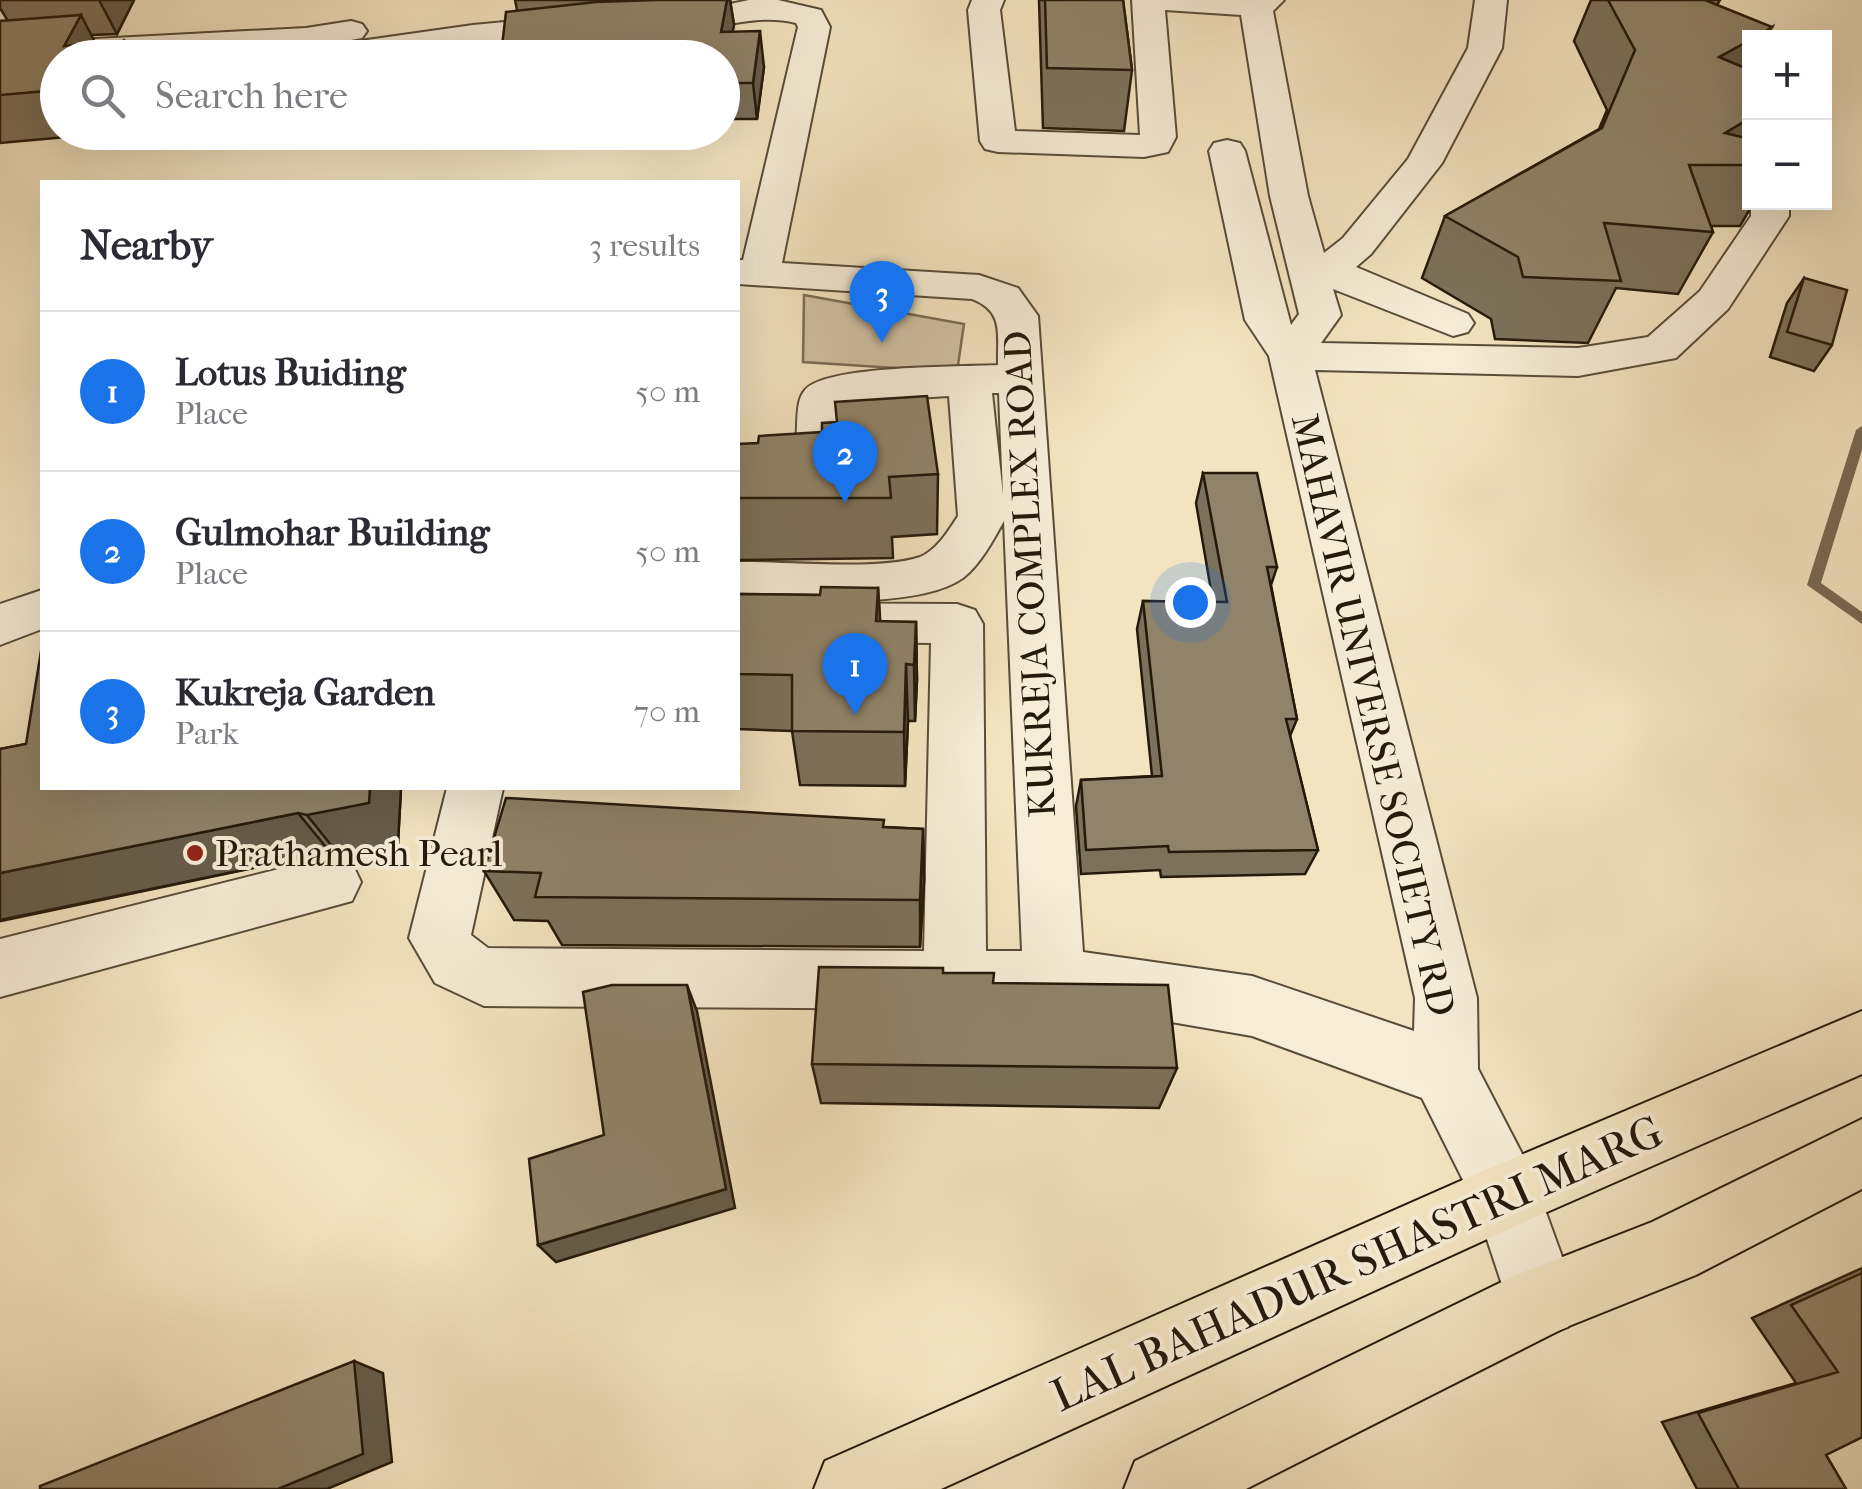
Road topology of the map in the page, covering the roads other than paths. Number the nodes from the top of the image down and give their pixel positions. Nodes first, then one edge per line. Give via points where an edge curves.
1 (988, 0) edge
2 (1148, 0) edge
3 (1162, 0) edge
4 (1492, 0) edge
5 (729, 3) edge
6 (1262, 4) edge
7 (633, 20) edge
8 (474, 35) junction
9 (353, 40) edge
10 (422, 40) edge
11 (472, 40) edge
12 (697, 40) edge
13 (0, 54) edge
14 (40, 54) edge
15 (40, 74) edge
16 (0, 76) edge
17 (998, 141) junction
18 (1227, 151) dead end
19 (1026, 178) dead end
20 (1770, 210) edge
21 (749, 272) edge
22 (1452, 323) dead end
23 (1290, 356) junction
24 (1020, 377) junction
25 (969, 379) junction
26 (740, 474) edge
27 (740, 580) edge
28 (40, 609) edge
29 (740, 622) edge
30 (0, 625) edge
31 (476, 790) edge
32 (899, 842) edge
33 (958, 844) junction
34 (331, 882) dead end
35 (0, 968) edge
36 (1054, 981) junction
37 (954, 982) junction
38 (1862, 1042) edge
39 (1446, 1074) junction
40 (1862, 1153) edge
41 (1507, 1195) junction
42 (1542, 1301) junction
43 (853, 1489) edge
44 (1163, 1489) edge

1 - 17 street
2 - 17 street via 1155,144
3 - 6 street
4 - 22 street via 1486,48 1424,164 1357,246 1334,264 1340,277
5 - 7 street via 703,20
5 - 21 street via 785,6 810,17 814,27
6 - 23 street via 1289,196 1320,316
7 - 8 street
7 - 9 street via 472,12
7 - 12 street
8 - 10 street
8 - 11 street
13 - 14 street
15 - 16 street
17 - 19 street via 1012,173
18 - 23 street via 1266,320
20 - 23 street, MAHAVIR UNIVERSE SOCIETY RD via 1714,300 1661,348 1578,362
21 - 24 street, KUKREJA COMPLEX ROAD via 979,287 1004,297 1017,316
23 - 39 street, MAHAVIR UNIVERSE SOCIETY RD via 1446,998
24 - 25 street
24 - 36 street, KUKREJA COMPLEX ROAD
25 - 26 street via 838,388 822,398 816,460 799,470
25 - 27 street via 982,518 951,560 900,578
28 - 30 street
29 - 33 street, KUKREJA COMPLEX ROAD via 957,624
31 - 37 street via 440,938 450,960 484,977
32 - 33 street
33 - 37 street, KUKREJA COMPLEX ROAD
34 - 35 street
36 - 37 street
36 - 39 street via 1102,981 1252,1006
38 - 41 main road, LAL BAHADUR SHASTRI MARG
39 - 41 street
40 - 42 main road via 1670,1250
41 - 42 street
41 - 43 main road, LAL BAHADUR SHASTRI MARG
42 - 44 main road

